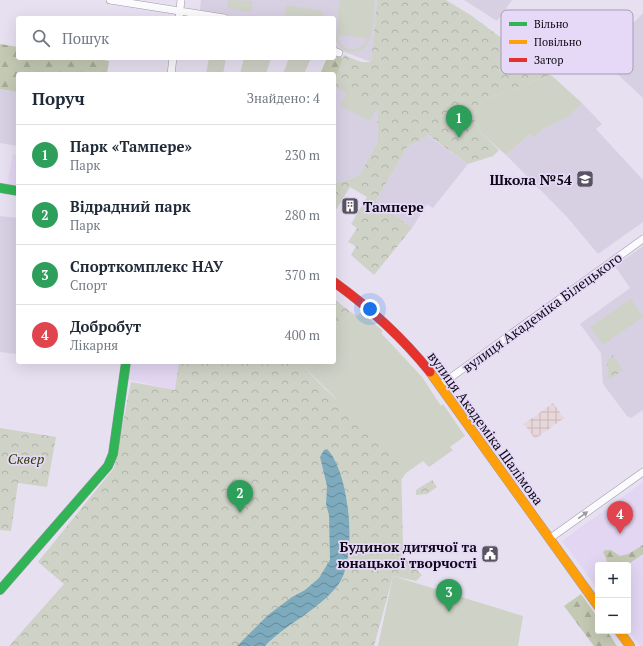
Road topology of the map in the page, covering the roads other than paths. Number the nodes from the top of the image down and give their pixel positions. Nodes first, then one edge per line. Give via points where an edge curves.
1 (110, 0) edge
2 (181, 0) edge
3 (180, 10) junction
4 (179, 16) edge
5 (213, 16) edge
6 (173, 60) edge
7 (171, 72) edge
8 (0, 190) edge
9 (16, 193) edge
10 (643, 239) edge
11 (336, 281) edge
12 (336, 283) edge
13 (126, 364) edge
14 (440, 385) junction
15 (643, 472) edge
16 (550, 538) junction
17 (0, 590) edge
18 (595, 598) edge
19 (595, 602) edge
20 (619, 634) edge
21 (620, 634) edge
22 (627, 646) edge
23 (630, 646) edge

1 - 3 street
2 - 3 street
3 - 4 street
3 - 5 street
6 - 7 street
8 - 9 street
10 - 14 street, вулиця Академіка Білецького
11 - 14 street, вулиця Академіка Шалімова via 383,317 406,340
12 - 14 street, вулиця Академіка Шалімова via 364,304 403,340
13 - 17 street via 113,454 108,466
14 - 16 street, вулиця Академіка Шалімова
16 -> 15 street
16 - 18 street, вулиця Академіка Шалімова
16 - 19 street, вулиця Академіка Шалімова
20 - 22 street
21 - 23 street

